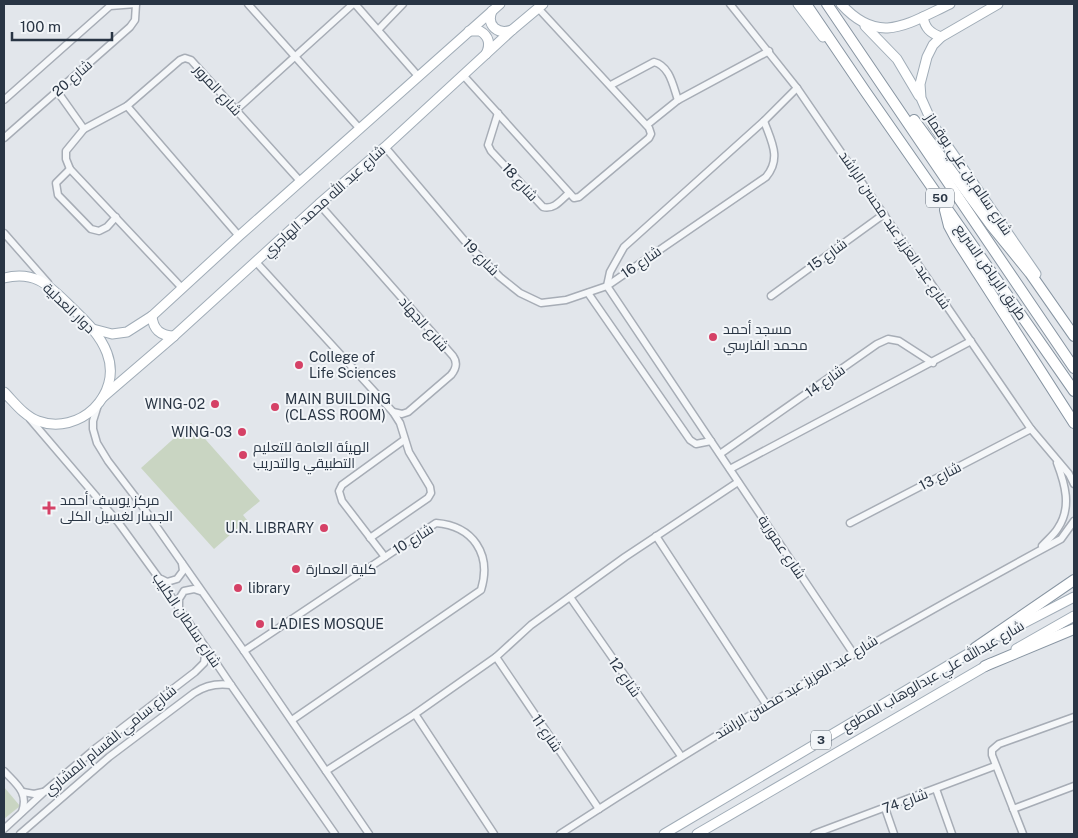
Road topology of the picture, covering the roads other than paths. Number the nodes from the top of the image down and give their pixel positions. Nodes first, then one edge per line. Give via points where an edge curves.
1 (248, 4) edge
2 (354, 4) edge
3 (403, 4) edge
4 (500, 4) edge
5 (730, 4) edge
6 (798, 4) edge
7 (806, 4) edge
8 (827, 4) edge
9 (841, 4) edge
10 (950, 4) edge
11 (998, 4) edge
12 (541, 6) edge
13 (492, 10) junction
14 (923, 17) junction
15 (863, 24) junction
16 (379, 30) junction
17 (512, 30) junction
18 (469, 31) junction
19 (941, 37) junction
20 (769, 51) junction
21 (486, 54) junction
22 (295, 56) junction
23 (464, 74) junction
24 (418, 76) junction
25 (611, 85) junction
26 (797, 88) junction
27 (58, 91) junction
28 (865, 92) junction
29 (921, 98) junction
30 (4, 100) edge
31 (678, 100) junction
32 (895, 102) junction
33 (127, 106) junction
34 (236, 110) junction
35 (498, 113) junction
36 (764, 121) junction
37 (646, 125) junction
38 (84, 129) junction
39 (360, 129) junction
40 (4, 138) edge
41 (385, 147) junction
42 (70, 169) junction
43 (300, 181) junction
44 (569, 193) junction
45 (941, 200) junction
46 (319, 204) junction
47 (884, 214) junction
48 (116, 217) junction
49 (4, 233) edge
50 (239, 236) junction
51 (256, 262) junction
52 (4, 278) edge
53 (607, 286) junction
54 (52, 288) junction
55 (182, 288) junction
56 (588, 293) junction
57 (771, 296) dead end
58 (152, 316) junction
59 (93, 329) junction
60 (174, 336) junction
61 (1074, 336) edge
62 (971, 341) junction
63 (933, 362) junction
64 (1074, 368) edge
65 (1074, 391) edge
66 (4, 392) edge
67 (103, 397) junction
68 (98, 405) junction
69 (394, 412) junction
70 (28, 416) junction
71 (1072, 419) edge
72 (1074, 427) edge
73 (1031, 428) junction
74 (404, 440) junction
75 (711, 441) junction
76 (720, 454) junction
77 (1056, 459) junction
78 (730, 470) junction
79 (738, 482) junction
80 (1074, 484) edge
81 (1074, 521) edge
82 (850, 523) dead end
83 (656, 536) junction
84 (370, 538) junction
85 (1038, 551) junction
86 (385, 557) junction
87 (181, 561) junction
88 (158, 577) junction
89 (1074, 580) edge
90 (203, 594) junction
91 (570, 597) junction
92 (1074, 597) edge
93 (180, 610) junction
94 (1074, 616) edge
95 (1074, 629) edge
96 (206, 647) junction
97 (975, 648) junction
98 (244, 651) junction
99 (853, 653) junction
100 (496, 657) junction
101 (985, 666) junction
102 (186, 680) junction
103 (231, 685) junction
104 (194, 693) junction
105 (766, 704) junction
106 (415, 714) junction
107 (1074, 717) edge
108 (292, 720) junction
109 (681, 756) junction
110 (996, 766) junction
111 (4, 771) edge
112 (326, 771) junction
113 (1074, 786) edge
114 (936, 789) junction
115 (23, 792) junction
116 (44, 792) junction
117 (885, 808) junction
118 (598, 809) junction
119 (1013, 809) junction
120 (22, 813) junction
121 (727, 816) junction
122 (4, 829) edge
123 (667, 833) edge
124 (20, 834) edge
125 (334, 834) edge
126 (369, 834) edge
127 (494, 834) edge
128 (560, 834) edge
129 (697, 834) edge
130 (709, 834) edge
131 (814, 834) edge
132 (894, 834) edge
133 (952, 834) edge
134 (1023, 834) edge

1 - 22 street
2 - 16 street
2 - 22 street
3 - 16 street
4 - 13 main road
5 - 20 street, شارع عبد العزيز عبد محسن الراشد
6 - 28 main road
7 - 28 highway, طريق الرياض السريع / 50
8 - 32 highway, طريق الرياض السريع / 50
9 - 15 main road
10 - 14 main road
11 - 19 main road, شارع سالم بن علي بوقماز
12 - 17 main road, شارع عبد الله محمد الهاجري
12 - 25 street
13 - 17 main road via 492,27 498,32
13 - 18 main road
14 - 15 main road via 893,28
14 - 19 main road via 928,30
15 - 29 main road via 897,59
16 - 24 street
17 - 21 main road, شارع عبد الله محمد الهاجري
18 - 21 main road via 480,31 488,38 490,43
18 - 24 main road
19 - 29 main road, شارع سالم بن علي بوقماز via 927,57 920,84
20 - 26 street, شارع عبد العزيز عبد محسن الراشد
20 - 31 street
21 - 23 main road, شارع عبد الله محمد الهاجري
22 - 34 street
22 - 39 street
23 - 35 street, شارع 18
23 - 41 main road, شارع عبد الله محمد الهاجري
24 - 39 main road
25 - 31 street via 654,62 666,69
25 - 37 street
26 - 36 street, شارع 16
26 - 47 street, شارع عبد العزيز عبد محسن الراشد
27 - 30 street, شارع 20 via 130,27 135,20 136,4 110,6
27 - 38 street
27 - 40 street, شارع 20
28 - 45 highway, طريق الرياض السريع / 50
29 - 61 main road, شارع سالم بن علي بوقماز via 933,126 1052,297
31 - 37 street
32 - 61 highway via 917,123
32 - 64 highway, طريق الرياض السريع / 50
33 - 34 street, شارع المرور via 185,58 191,60
33 - 38 street, شارع المرور
33 - 50 street
34 - 43 street, شارع المرور
35 - 44 street, شارع 18
35 - 44 street, شارع 18 via 488,145 491,151 543,207 554,206
36 - 53 street, شارع 16 via 624,247 610,272
36 - 53 street, شارع 16 via 775,156 773,168 766,177
37 - 44 street via 651,134 648,138 579,197 574,198
38 - 42 street, شارع المرور via 66,151
39 - 43 main road
41 - 46 main road, شارع عبد الله محمد الهاجري
41 - 56 street, شارع 19 via 469,246 520,293 541,303
42 - 48 street
42 - 48 street via 56,183 58,195 91,229 99,231
43 - 50 main road
45 - 65 highway, طريق الرياض السريع / 50
45 - 71 highway via 956,239
46 - 51 main road, شارع عبد الله محمد الهاجري
46 - 69 street, شارع الجهاد via 456,362 451,375 408,412
47 - 57 street, شارع 15
47 - 62 street, شارع عبد العزيز عبد محسن الراشد
48 - 55 street
49 - 54 street
50 - 55 main road
51 - 60 main road, شارع عبد الله محمد الهاجري
51 - 69 street
52 - 54 main road, دوار العدلية via 29,277
53 - 56 street, شارع 19
53 - 75 street, شارع عمورية
54 - 59 main road, دوار العدلية
55 - 58 main road
56 - 75 street via 690,440 696,444
58 - 59 main road via 127,332 112,334
58 - 60 main road via 156,329 167,336
59 - 67 main road, دوار العدلية via 110,362 109,380
60 - 67 main road, شارع عبد الله محمد الهاجري
62 - 63 street
62 - 73 street, شارع عبد العزيز عبد محسن الراشد
63 - 76 street, شارع 14 via 899,341 888,339
63 - 78 street
66 - 70 main road, دوار العدلية
67 - 68 main road, دوار العدلية
68 - 70 main road, دوار العدلية via 83,418 64,424 45,423
68 - 87 street, شارع سلطان الكليب via 92,421 97,443
69 - 74 street
70 - 88 street, شارع سلطان الكليب via 118,522
71 - 72 highway
73 - 77 street, شارع عبد العزيز عبد محسن الراشد
73 - 82 street, شارع 13
74 - 84 street via 431,494
74 - 84 street via 340,488 342,501
75 - 76 street, شارع عمورية
76 - 78 street, شارع عمورية
77 - 80 street, شارع عبد العزيز عبد محسن الراشد
77 - 85 street, شارع عبد العزيز عبد محسن الراشد via 1064,484 1064,513 1059,528
78 - 79 street, شارع عمورية
79 - 83 street
79 - 99 street, شارع عمورية
81 - 85 street, شارع عبد العزيز عبد محسن الراشد via 1061,538
83 - 91 street
83 - 105 street
84 - 86 street
85 - 99 street, شارع عبد العزيز عبد محسن الراشد
86 - 98 street, شارع 10
86 - 108 street, شارع 10 via 436,523 446,524 466,532 477,544 484,558 484,580 481,590
87 - 88 street via 183,571 177,579 167,582
87 - 90 street, شارع سلطان الكليب
88 - 93 street, شارع سلطان الكليب
89 - 97 highway
90 - 93 street via 194,589 184,591 179,600
90 - 98 street, شارع سلطان الكليب
91 - 100 street
91 - 109 street, شارع 12
92 - 97 main road, شارع عبدالله علي عبدالوهاب المطوع / 3
93 - 96 street, شارع سلطان الكليب
94 - 101 main road, شارع عبدالله علي عبدالوهاب المطوع / 3
95 - 101 highway
96 - 102 street, شارع سامي القسام المشاري via 204,663
96 - 103 street, شارع سلطان الكليب
97 - 123 main road, شارع عبدالله علي عبدالوهاب المطوع / 3
98 - 108 street, شارع سلطان الكليب
99 - 105 street, شارع عبد العزيز عبد محسن الراشد
100 - 106 street
100 - 118 street, شارع 11
101 - 121 main road, شارع عبدالله علي عبدالوهاب المطوع / 3
102 - 104 street via 192,684
102 - 116 street, شارع سامي القسام المشاري
103 - 104 street, شارع سامي القسام المشاري via 216,684
103 - 125 street, شارع سلطان الكليب
104 - 124 street, شارع سامي القسام المشاري via 109,757
105 - 109 street, شارع عبد العزيز عبد محسن الراشد
106 - 112 street
106 - 127 street
107 - 110 street via 999,744 992,750
108 - 112 street, شارع سلطان الكليب
109 - 118 street, شارع عبد العزيز عبد محسن الراشد
110 - 114 street, شارع 74
110 - 119 street
111 - 115 street
112 - 126 street, شارع سلطان الكليب
113 - 119 street
114 - 117 street, شارع 74
114 - 133 street
115 - 116 street
115 - 120 street
116 - 120 street, شارع سامي القسام المشاري
117 - 131 street, شارع 74
117 - 132 street
118 - 128 street, شارع عبد العزيز عبد محسن الراشد
119 - 134 street
120 - 122 street, شارع سامي القسام المشاري
121 - 129 main road, شارع عبدالله علي عبدالوهاب المطوع / 3
121 - 130 main road

